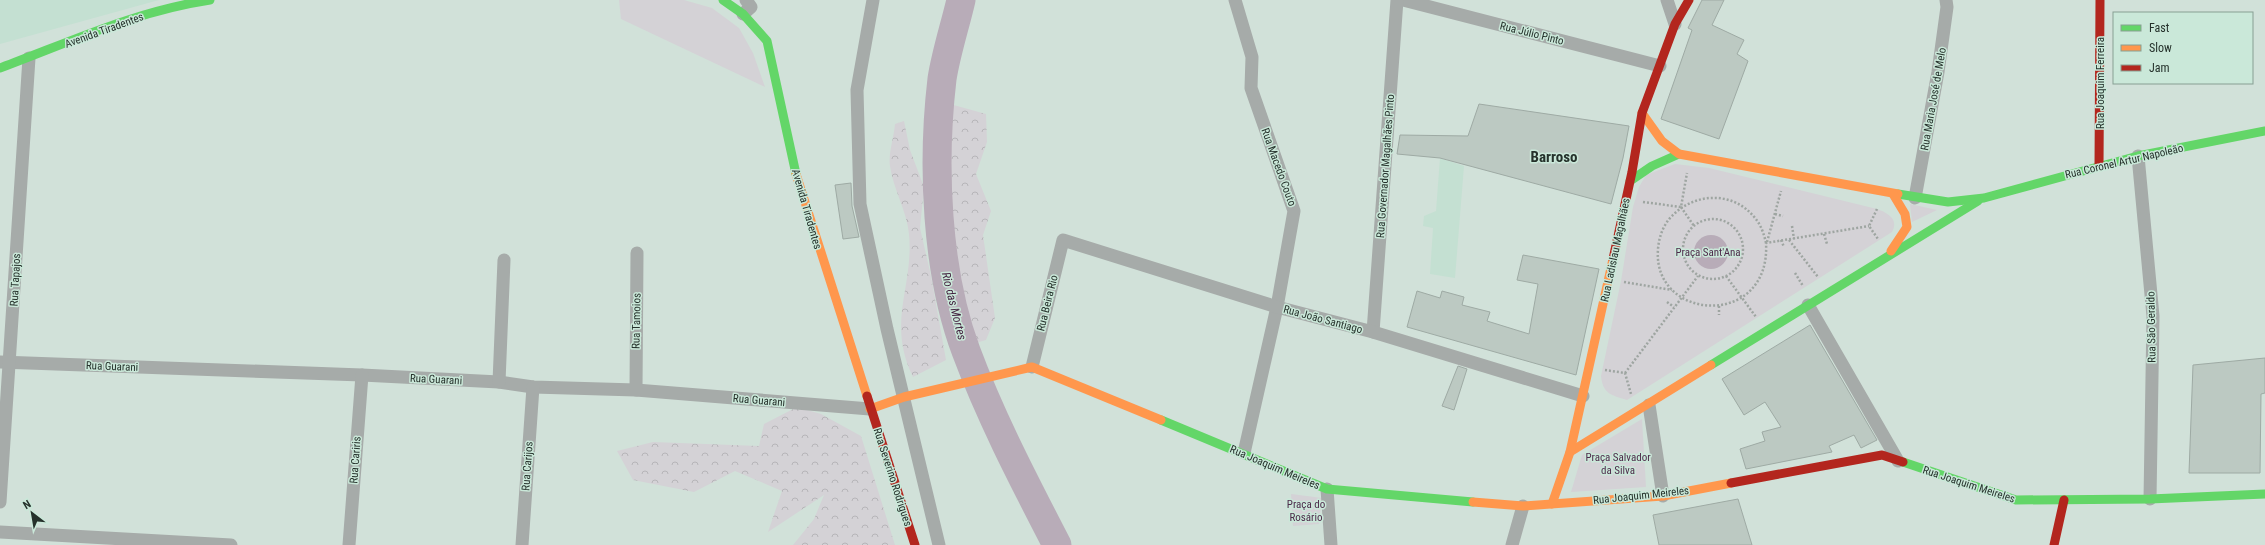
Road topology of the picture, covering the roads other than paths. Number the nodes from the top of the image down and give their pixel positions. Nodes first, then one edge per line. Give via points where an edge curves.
1 (210, 0) edge
2 (723, 0) edge
3 (746, 0) edge
4 (873, 0) edge
5 (1235, 0) edge
6 (1397, 0) edge
7 (1403, 0) edge
8 (1667, 0) edge
9 (1689, 0) edge
10 (1946, 0) edge
11 (2100, 0) edge
12 (743, 14) junction
13 (1676, 24) junction
14 (29, 58) junction
15 (1660, 66) junction
16 (0, 68) edge
17 (1642, 113) junction
18 (2265, 131) edge
19 (1678, 154) junction
20 (2138, 156) junction
21 (2099, 166) junction
22 (1630, 181) junction
23 (1893, 194) junction
24 (1915, 198) junction
25 (1984, 198) junction
26 (1063, 240) joint
27 (637, 253) dead end
28 (1888, 255) junction
29 (504, 260) dead end
30 (1808, 305) junction
31 (1277, 307) junction
32 (1374, 332) junction
33 (5, 363) edge
34 (1032, 367) junction
35 (362, 375) junction
36 (499, 382) junction
37 (532, 387) junction
38 (636, 390) junction
39 (1583, 396) junction
40 (904, 397) junction
41 (1649, 405) junction
42 (870, 409) junction
43 (1570, 452) junction
44 (1244, 453) junction
45 (1898, 461) junction
46 (1327, 489) junction
47 (2265, 494) edge
48 (1663, 496) junction
49 (2150, 499) junction
50 (2064, 500) junction
51 (0, 502) edge
52 (1552, 504) junction
53 (1523, 506) junction
54 (0, 532) edge
55 (171, 544) edge
56 (232, 545) edge
57 (349, 545) edge
58 (522, 545) edge
59 (915, 545) edge
60 (939, 545) edge
61 (1331, 545) edge
62 (1512, 545) edge
63 (2054, 545) edge

1 - 14 street, Avenida Tiradentes via 128,20
2 - 12 street, Avenida Tiradentes
3 - 12 street via 752,7
4 - 40 street via 857,90 860,204
5 - 31 street, Rua Macedo Couto via 1252,57 1251,88 1294,211
6 - 32 street, Rua Governador Magalhães Pinto
7 - 15 street, Rua Júlio Pinto
8 - 13 street
9 - 13 street, Rua Ladislau Magalhães
10 - 24 street, Rua Maria José de Melo via 1948,8 1938,72
11 - 21 street, Rua Joaquim Ferreira
12 - 42 street, Avenida Tiradentes via 767,41 798,187
13 - 15 street, Rua Ladislau Magalhães
14 - 16 street, Avenida Tiradentes
14 - 33 street, Rua Tapajos
15 - 17 street, Rua Ladislau Magalhães
17 - 19 street via 1662,141
17 - 22 street, Rua Ladislau Magalhães
18 - 20 street, Rua Coronel Artur Napoleão
19 - 22 street via 1652,166
19 - 23 street
20 - 21 street, Rua Coronel Artur Napoleão
20 - 49 street, Rua São Geraldo via 2153,316
21 - 25 street, Rua Coronel Artur Napoleão
22 - 39 street, Rua Ladislau Magalhães
23 - 24 street
23 - 28 street via 1905,214 1907,227
24 - 25 street via 1948,202
25 - 28 street
26 - 31 street, Rua João Santiago
26 - 34 street, Rua Beira Rio
27 - 38 street, Rua Tamoios
28 - 30 street
29 - 36 street
30 - 41 street
30 - 45 street
31 - 32 street, Rua João Santiago
31 - 44 street, Rua Macedo Couto
32 - 39 street, Rua João Santiago
33 - 35 street, Rua Guarani
33 - 51 street, Rua Tapajos
34 - 40 street
34 - 44 street, Rua Joaquim Meireles
35 - 36 street, Rua Guarani
35 - 57 street, Rua Cariris
36 - 37 street, Rua Guarani
37 - 38 street, Rua Guarani
37 - 58 street, Rua Carijos
38 - 42 street, Rua Guarani
39 - 43 street, Rua Ladislau Magalhães
40 - 42 street
40 - 60 street
41 - 43 street
41 - 48 street
42 - 59 street, Rua Severino Rodrigues
43 - 52 street, Rua Ladislau Magalhães
44 - 46 street, Rua Joaquim Meireles
45 - 48 street, Rua Joaquim Meireles via 1882,455
45 - 50 street, Rua Joaquim Meireles via 2016,500
46 - 53 street, Rua Joaquim Meireles
46 - 61 street
47 - 49 street, Rua Joaquim Meireles
48 - 52 street, Rua Joaquim Meireles
49 - 50 street, Rua Joaquim Meireles
50 - 63 street
52 - 53 street, Rua Joaquim Meireles
53 - 62 street
54 - 55 street
55 - 56 street

